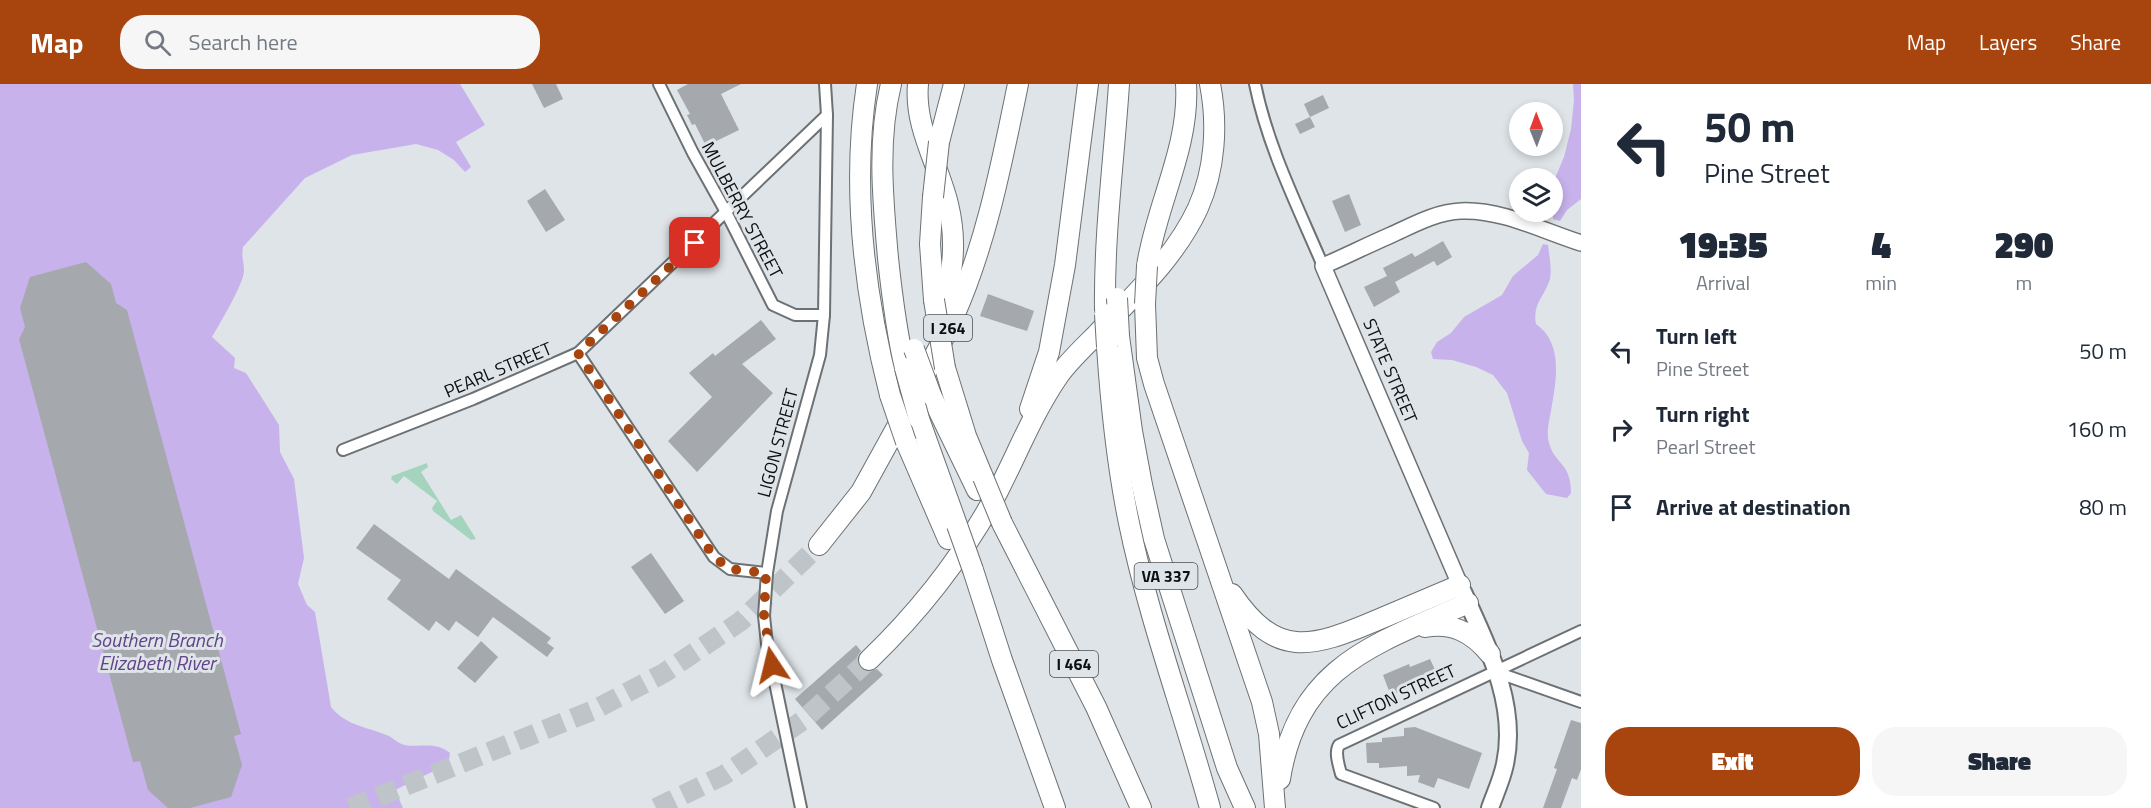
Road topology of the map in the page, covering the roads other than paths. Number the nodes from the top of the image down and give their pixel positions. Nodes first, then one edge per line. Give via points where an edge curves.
1 (659, 84) edge
2 (825, 84) edge
3 (867, 84) edge
4 (891, 84) edge
5 (918, 84) edge
6 (954, 84) edge
7 (1018, 84) edge
8 (1088, 84) edge
9 (1119, 84) edge
10 (1186, 84) edge
11 (1210, 84) edge
12 (1255, 84) edge
13 (827, 115) junction
14 (726, 213) junction
15 (1581, 243) edge
16 (888, 259) junction
17 (1323, 266) junction
18 (824, 315) junction
19 (1113, 341) junction
20 (578, 353) junction
21 (911, 418) junction
22 (962, 443) junction
23 (1020, 443) junction
24 (343, 450) dead end
25 (952, 532) junction
26 (819, 545) tunnel mouth
27 (1217, 572) junction
28 (766, 573) junction
29 (1460, 585) junction
30 (1468, 603) junction
31 (1408, 630) junction
32 (1581, 631) edge
33 (869, 660) tunnel mouth
34 (1493, 663) junction
35 (1581, 702) edge
36 (801, 808) edge
37 (1055, 808) edge
38 (1141, 808) edge
39 (1210, 808) edge
40 (1245, 808) edge
41 (1275, 808) edge
42 (1434, 808) edge
43 (1490, 808) edge

1 - 14 street, MULBERRY STREET
2 - 13 street, LIGON STREET
3 - 25 highway, bridge via 860,180 870,305 890,395 906,442 928,497
4 - 16 highway via 882,146
5 - 21 highway via 924,136 951,223 952,265
6 - 22 highway, bridge via 939,142 930,244 934,300
7 - 21 highway, I 264 via 1000,169 968,280
8 - 23 highway via 1065,265 1049,352
9 - 19 highway, VA 337, bridge via 1113,168 1117,209 1111,304
10 - 27 highway, bridge via 1183,133 1148,266 1147,358
11 - 23 highway via 1213,153 1190,225 1169,257 1061,373
12 - 17 street, STATE STREET via 1269,138
13 - 14 street, PEARL STREET
13 - 18 street, LIGON STREET
14 - 18 street, MULBERRY STREET via 773,305 795,315
14 - 20 street, PEARL STREET
15 - 17 street via 1515,220 1462,211 1420,222
16 - 21 highway, bridge
16 - 22 highway, bridge via 932,395 946,426
17 - 29 street, STATE STREET
18 - 28 street, LIGON STREET via 820,355 777,511
19 - 39 highway via 1116,447 1129,524
19 - 40 highway, VA 337 via 1154,539 1220,745
20 - 24 street, PEARL STREET
20 - 28 street via 714,557 730,569
21 - 25 highway via 940,479
21 - 26 highway, I 264
22 - 38 highway, I 464, bridge via 1100,715
23 - 33 highway via 997,492 951,567 915,614
25 - 37 highway
27 - 29 highway via 1258,626 1274,636 1308,643 1340,636
27 - 41 highway via 1262,702 1269,734
28 - 36 street, LIGON STREET via 767,644
29 - 30 main road, STATE STREET
30 - 31 highway
30 - 34 main road, STATE STREET
31 - 34 highway via 1452,627 1472,636
31 - 41 highway via 1348,661 1310,699 1288,742
32 - 34 street, CLIFTON STREET
34 - 35 street
34 - 42 street, CLIFTON STREET via 1336,749 1341,774
34 - 43 main road via 1506,702 1508,746

